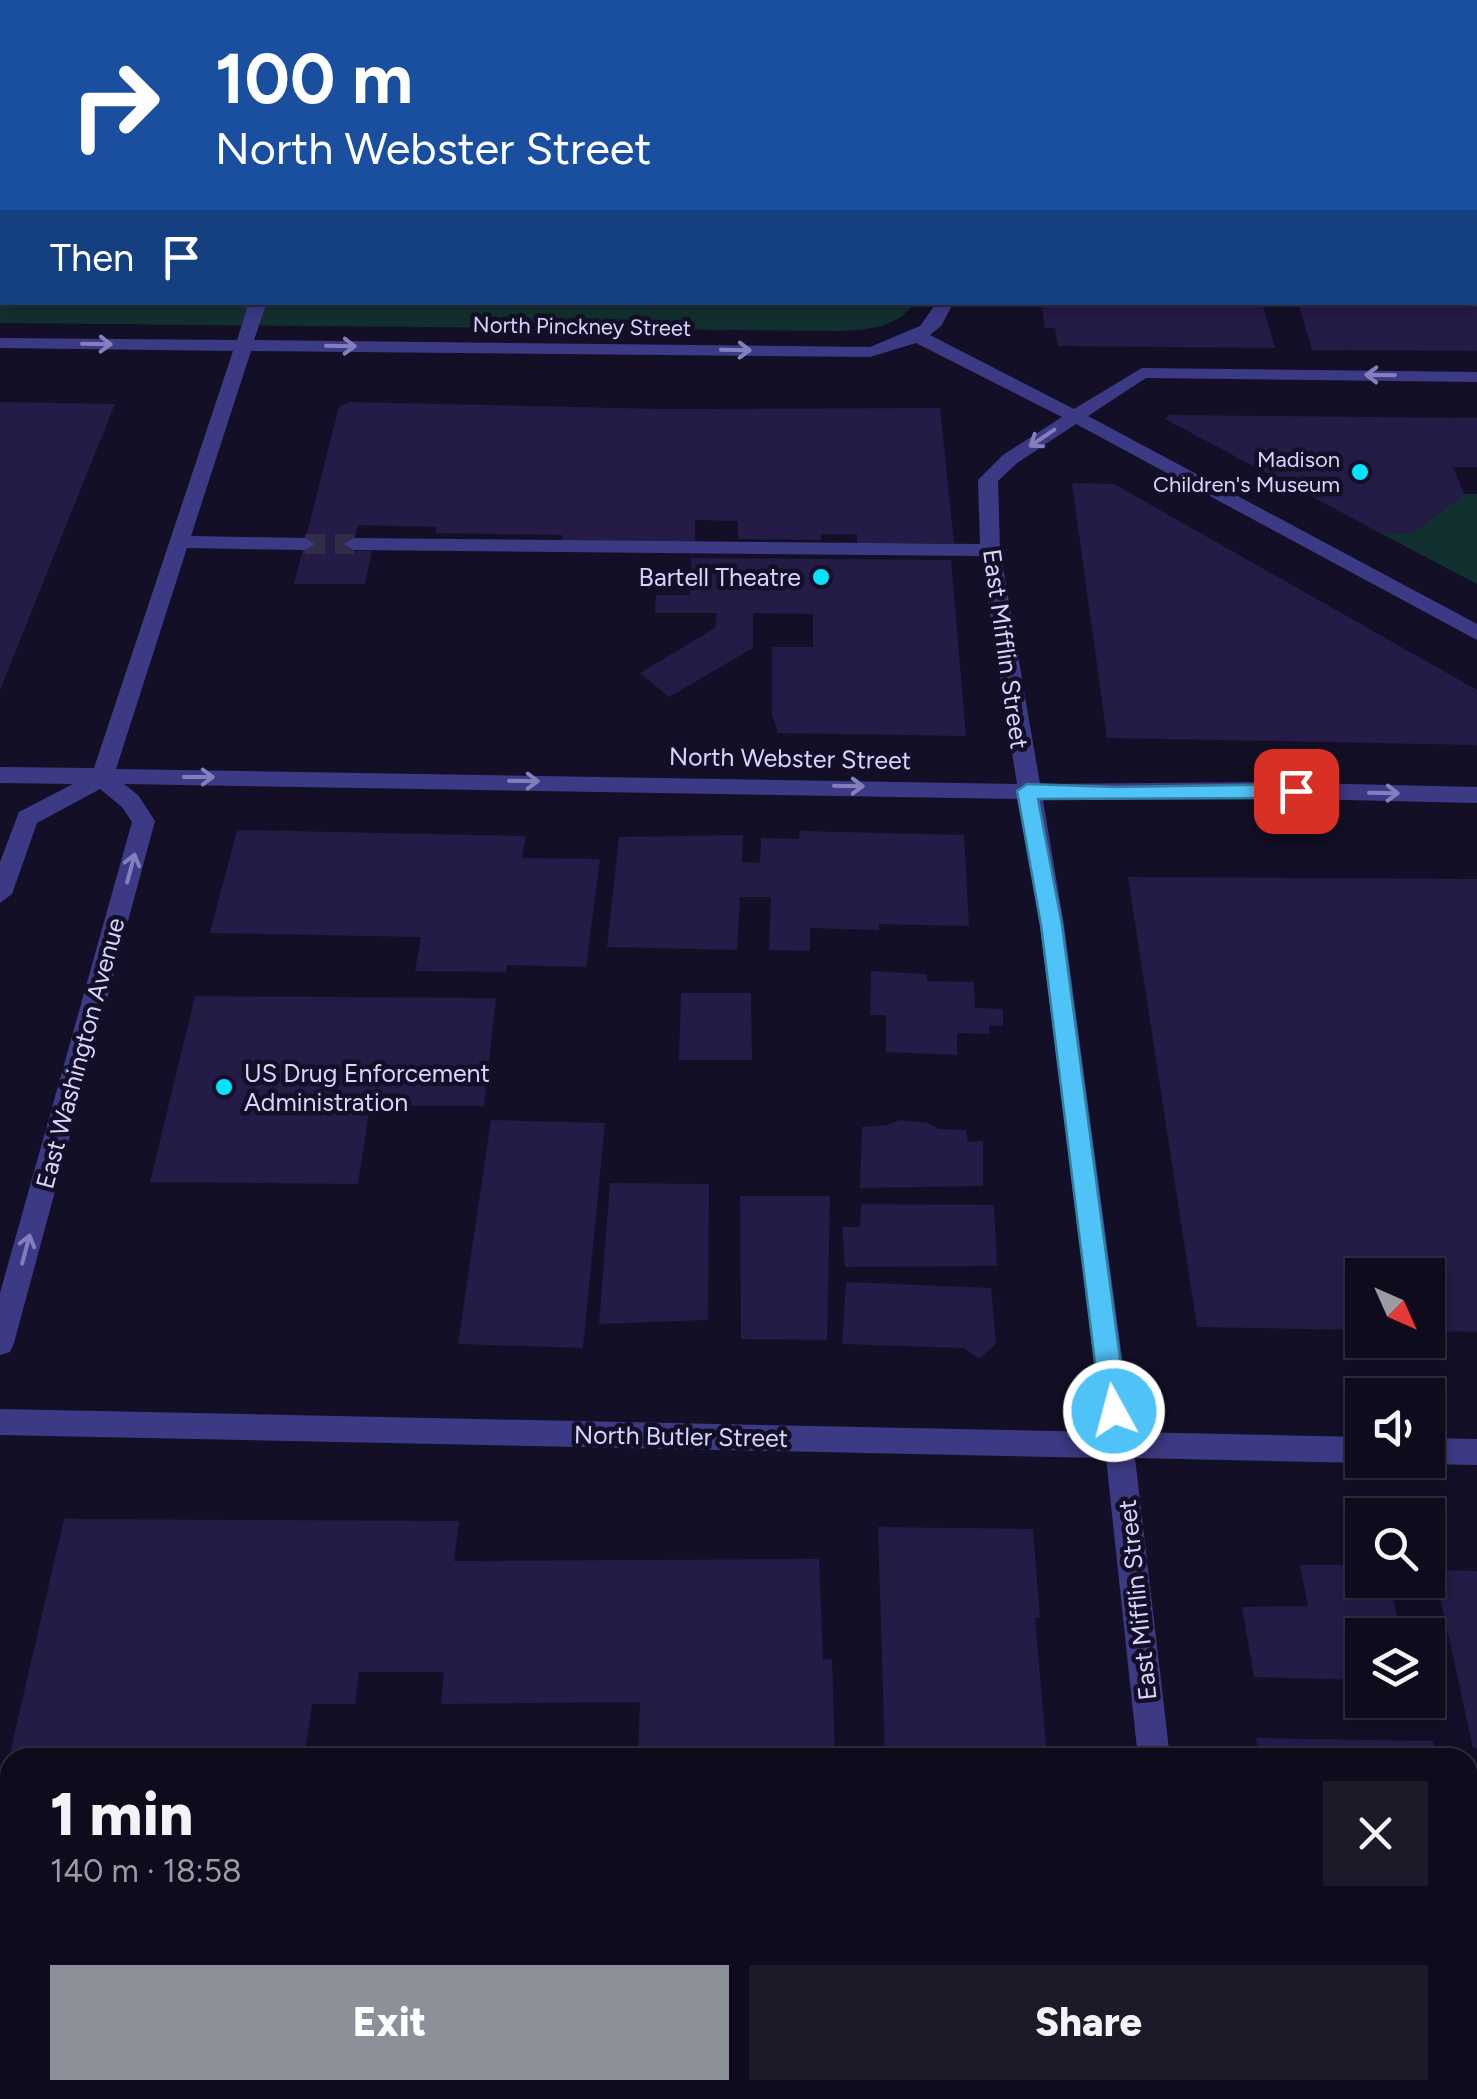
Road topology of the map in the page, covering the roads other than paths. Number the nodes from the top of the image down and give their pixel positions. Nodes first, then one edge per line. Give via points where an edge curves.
1 (257, 305) edge
2 (945, 305) edge
3 (917, 336) junction
4 (0, 343) edge
5 (243, 346) junction
6 (1477, 376) edge
7 (1074, 416) junction
8 (179, 542) junction
9 (304, 544) tunnel mouth
10 (354, 544) tunnel mouth
11 (990, 550) junction
12 (1477, 633) edge
13 (0, 774) edge
14 (102, 778) junction
15 (1027, 791) junction
16 (1477, 795) edge
17 (0, 894) edge
18 (0, 1343) edge
19 (0, 1422) edge
20 (1119, 1445) junction
21 (1345, 1450) edge
22 (1445, 1451) edge
23 (1477, 1452) edge
24 (1153, 1748) edge

1 - 5 street
2 - 3 street
5 -> 3 street, North Pinckney Street via 870,352
3 - 7 street
4 -> 5 street, North Pinckney Street
5 - 8 street
6 -> 7 street via 1156,371 1130,378
7 -> 11 street, East Mifflin Street via 988,480
7 - 12 street
8 - 9 street
8 - 14 street
10 - 11 street
11 - 15 street, East Mifflin Street
13 - 14 street, North Webster Street
14 -> 15 street, North Webster Street
14 - 17 street via 28,818
18 -> 14 street, East Washington Avenue via 144,821
15 -> 16 street, North Webster Street
15 - 20 street, East Mifflin Street via 1052,925
19 - 20 street, North Butler Street
20 - 21 street, North Butler Street
20 - 24 street, East Mifflin Street
22 - 23 street

